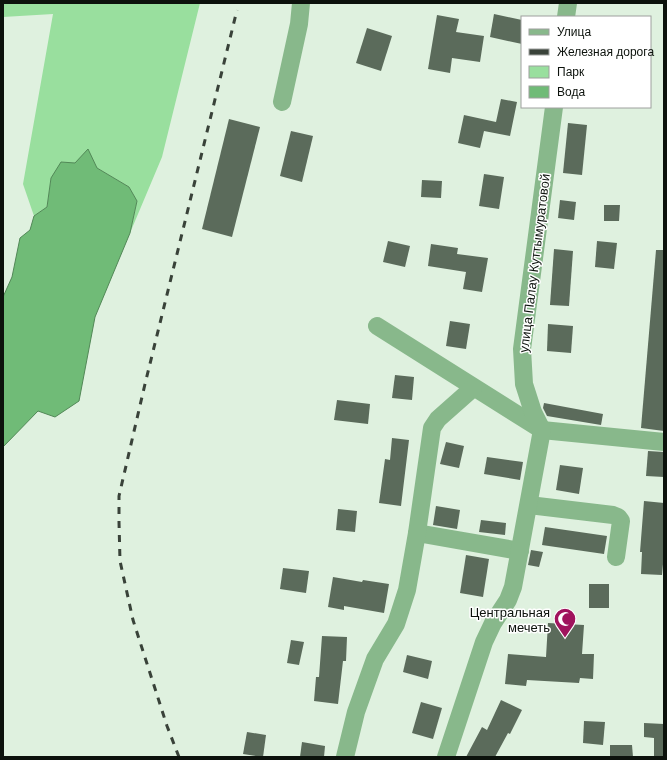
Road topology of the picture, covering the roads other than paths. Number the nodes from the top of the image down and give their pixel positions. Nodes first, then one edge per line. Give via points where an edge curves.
1 (301, 3) edge
2 (568, 3) edge
3 (566, 16) edge
4 (282, 102) dead end
5 (554, 108) edge
6 (377, 326) dead end
7 (473, 388) junction
8 (542, 430) junction
9 (664, 442) edge
10 (529, 505) junction
11 (417, 533) junction
12 (520, 551) junction
13 (616, 557) dead end
14 (345, 757) edge
15 (446, 757) edge

1 - 4 street
2 - 3 street
5 - 8 street, улица Палау Куттымуратовой via 522,349 524,384
6 - 7 street
7 - 8 street
7 - 11 street via 438,419 432,428
8 - 9 street
8 - 10 street
10 - 12 street
10 - 13 street via 618,517 621,521
11 - 12 street
11 - 14 street via 402,608 396,624 375,659 356,712
12 - 15 street via 513,587 484,642

